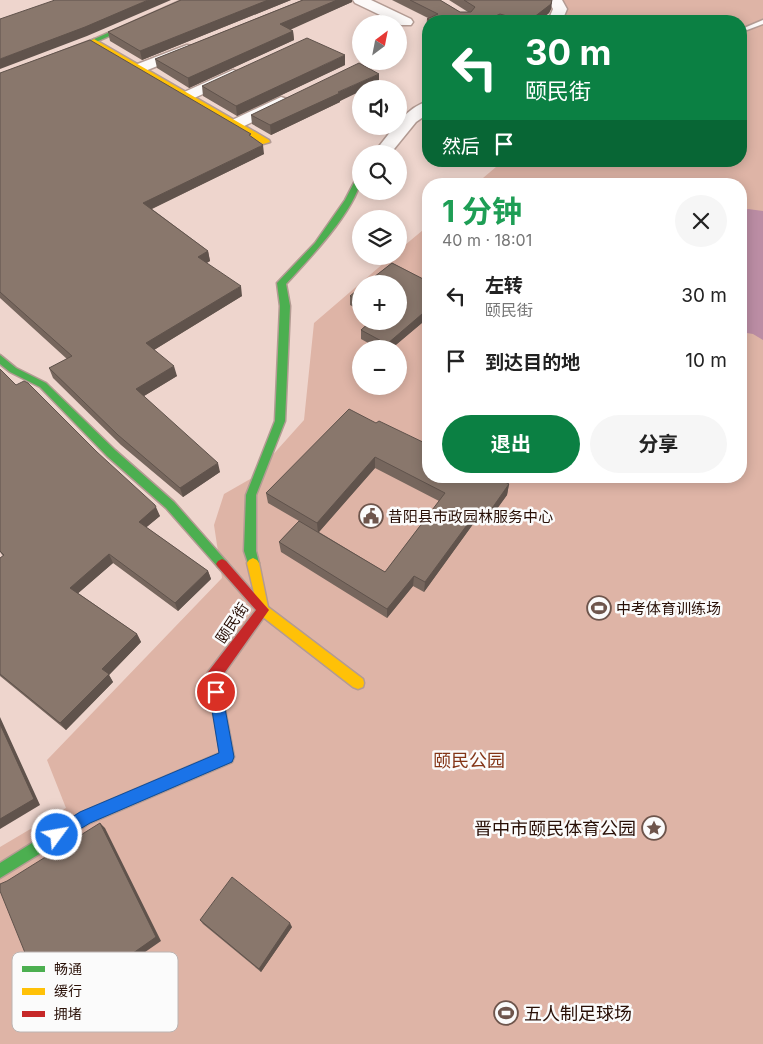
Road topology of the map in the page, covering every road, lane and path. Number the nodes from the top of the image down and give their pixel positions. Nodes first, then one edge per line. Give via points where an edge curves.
1 (187, 0) edge
2 (360, 0) edge
3 (555, 0) edge
4 (391, 15) edge
5 (557, 15) edge
6 (763, 22) edge
7 (747, 28) dead end
8 (94, 41) junction
9 (202, 43) edge
10 (250, 67) edge
11 (140, 68) junction
12 (0, 77) edge
13 (296, 95) edge
14 (187, 96) junction
15 (422, 111) edge
16 (236, 124) junction
17 (266, 142) dead end
18 (388, 145) edge
19 (352, 193) edge
20 (0, 358) edge
21 (262, 610) junction
22 (358, 682) dead end
23 (0, 871) edge

1 - 8 street
2 - 4 street
3 - 5 street via 560,9
6 - 7 lane
8 - 11 street
8 - 12 street
9 - 11 street
10 - 14 street
11 - 14 street
13 - 16 street
14 - 16 street
15 - 18 street via 410,119
16 - 17 street
19 - 21 street via 318,245 281,283 285,306 280,421 251,495 250,551
20 - 21 street, 颐民街 via 13,370 42,385 170,505
21 - 22 street
21 - 23 street, 颐民街 via 213,676 227,757 85,818

